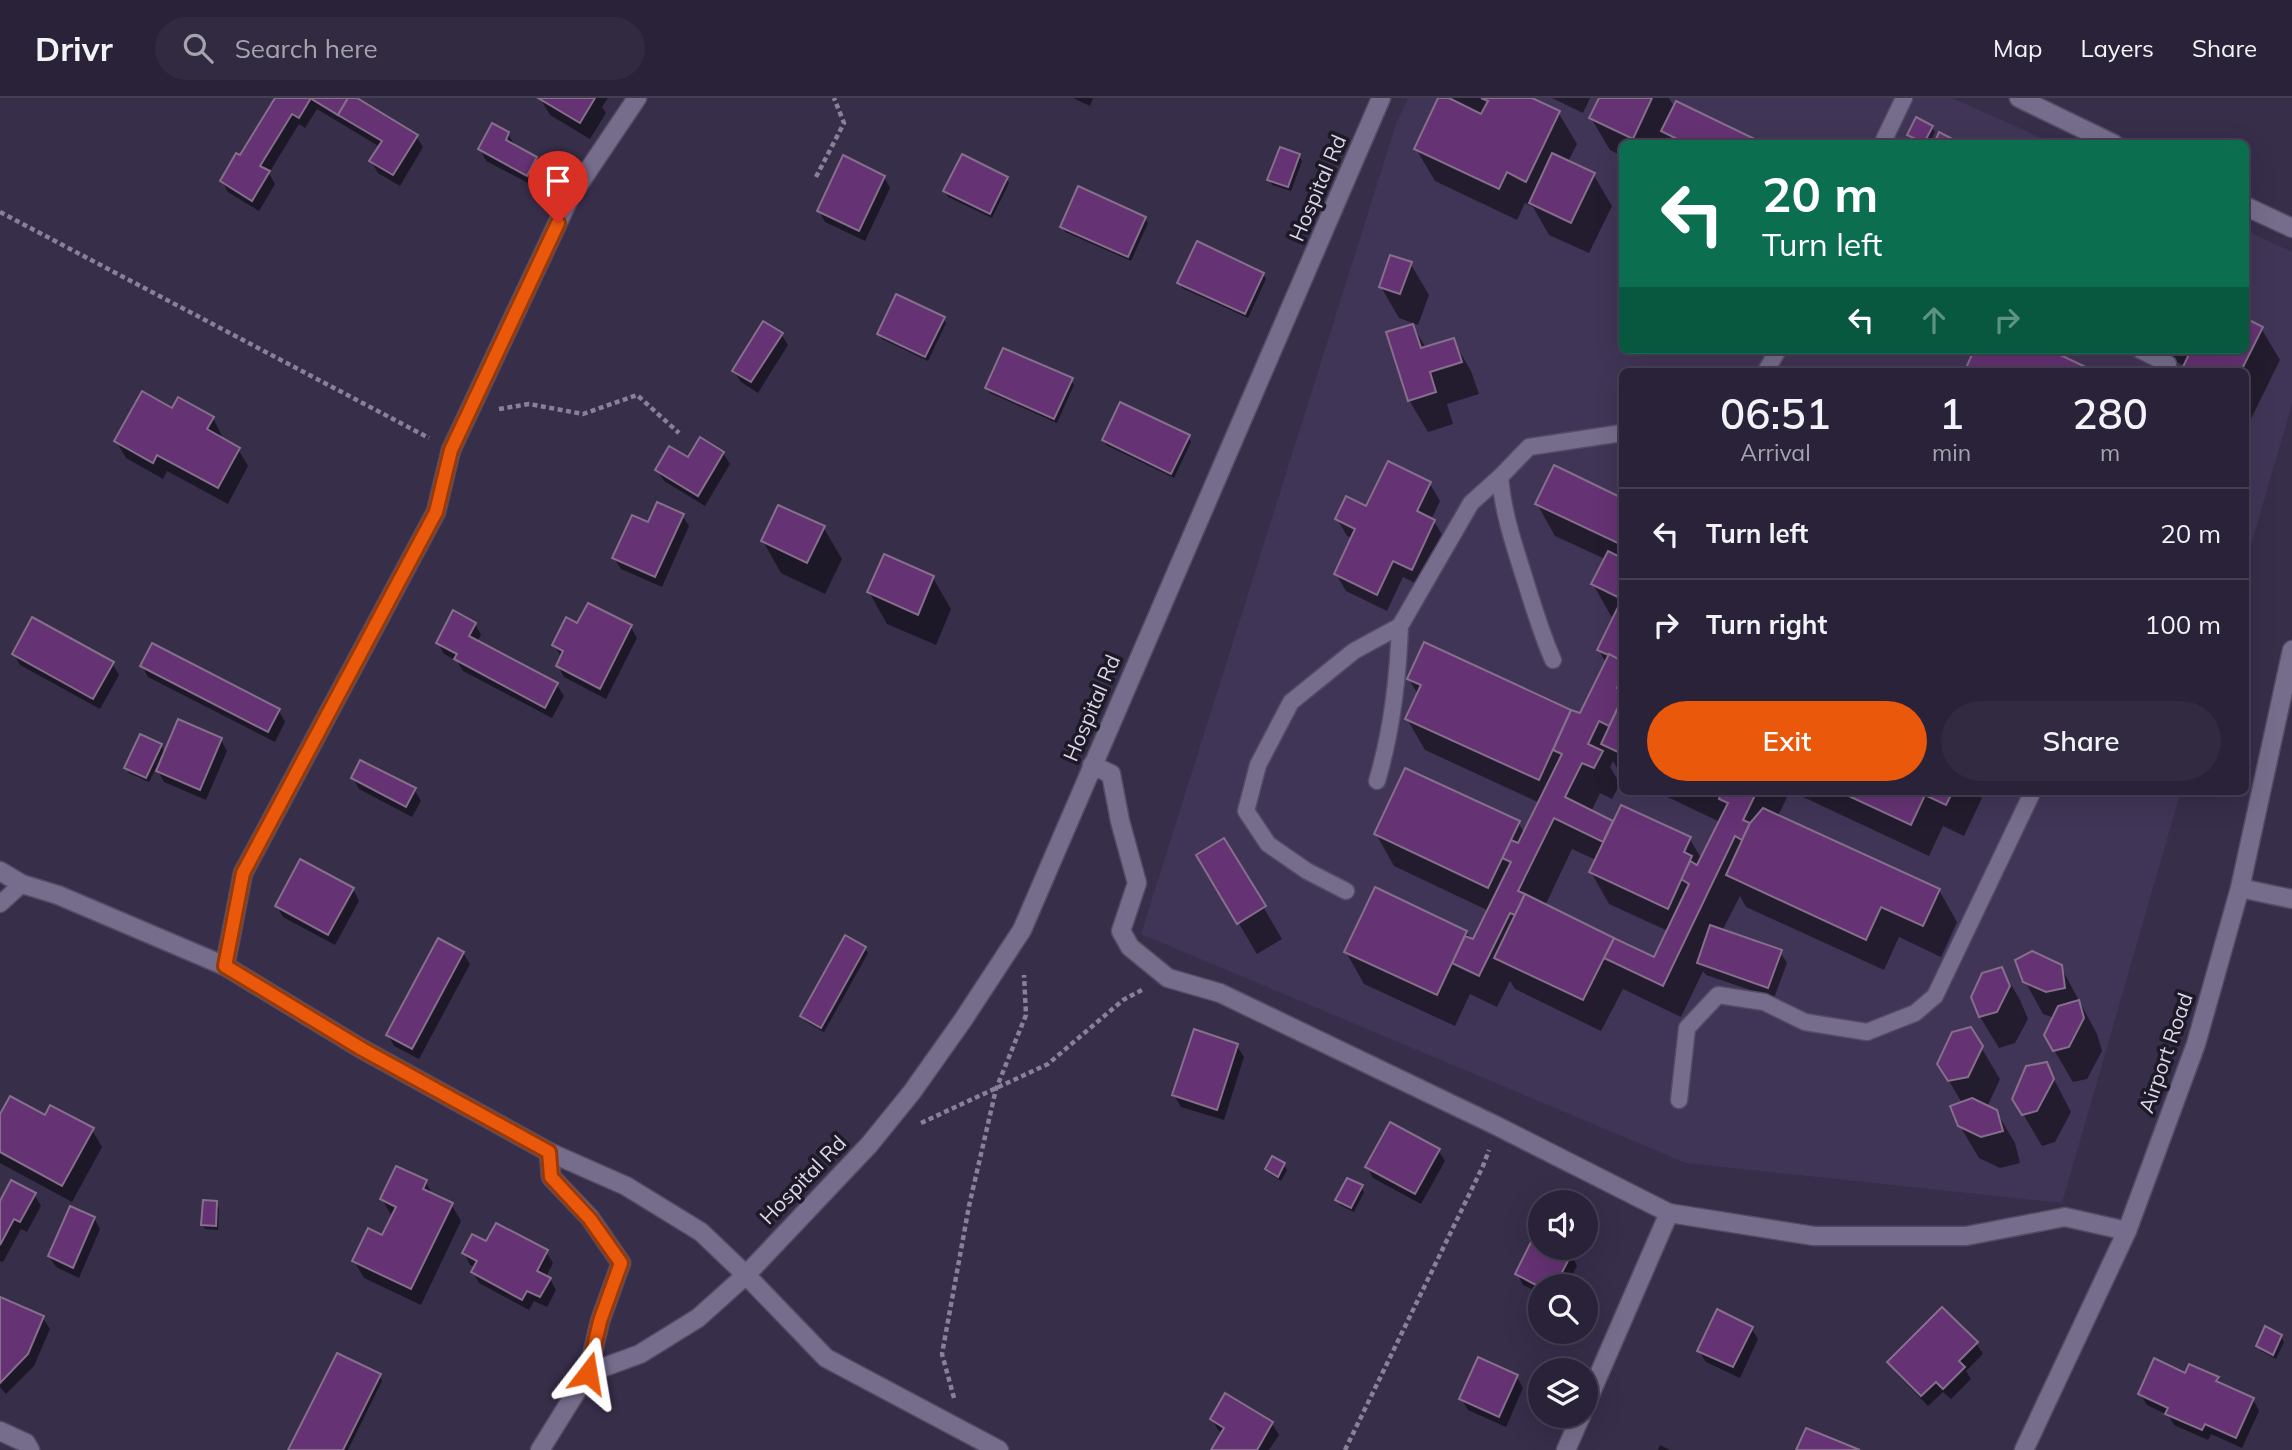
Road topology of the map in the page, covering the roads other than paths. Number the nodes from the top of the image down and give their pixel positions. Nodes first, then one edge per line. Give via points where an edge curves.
1 (637, 98) edge
2 (1381, 98) edge
3 (1904, 98) edge
4 (2018, 98) edge
5 (1884, 140) edge
6 (2106, 140) edge
7 (2249, 208) edge
8 (2292, 228) edge
9 (2148, 354) edge
10 (2166, 368) edge
11 (1619, 433) edge
12 (1500, 477) junction
13 (1400, 626) junction
14 (2292, 650) edge
15 (1553, 660) dead end
16 (1092, 765) junction
17 (1377, 781) dead end
18 (2031, 795) edge
19 (0, 871) edge
20 (22, 884) junction
21 (2240, 888) junction
22 (1346, 891) dead end
23 (2292, 899) edge
24 (0, 904) edge
25 (225, 966) junction
26 (1679, 1100) dead end
27 (549, 1152) junction
28 (1669, 1213) junction
29 (2127, 1231) junction
30 (746, 1275) junction
31 (588, 1373) junction
32 (1598, 1377) edge
33 (1576, 1428) edge
34 (0, 1431) edge
35 (30, 1450) edge
36 (540, 1450) edge
37 (999, 1450) edge
38 (1566, 1450) edge
39 (2024, 1450) edge

1 - 25 street via 569,199 451,450 436,512 243,873
2 - 16 street, Hospital Rd
3 - 5 lane
4 - 6 street
7 - 8 street
9 - 10 lane via 2168,364
11 - 12 lane via 1529,447
12 - 13 lane via 1471,503
12 - 15 lane via 1502,504
13 - 17 lane via 1386,749
13 - 22 lane via 1354,651 1291,702 1258,765 1246,811 1268,844
14 - 21 street, Airport Road
16 - 28 street via 1111,774 1137,883 1121,931 1129,947 1168,978 1220,993
16 - 30 street, Hospital Rd via 1022,930 963,1020 869,1145
18 - 26 lane via 1935,996 1914,1013 1867,1032 1805,1022 1764,1002 1718,995 1687,1028
19 - 20 street
20 - 24 lane
20 - 25 street
21 - 23 street
21 - 29 street, Airport Road via 2196,1044
25 - 27 street via 362,1049
27 - 30 street via 626,1186 701,1232
27 - 31 street via 551,1177 590,1219 621,1263
28 - 29 street via 1814,1236 1966,1236 2065,1217
28 - 32 street
29 - 39 street, Airport Road
30 - 31 street, Hospital Rd via 698,1318 640,1354
30 - 37 street via 826,1358
31 - 36 street
33 - 38 street
34 - 35 street via 26,1443

